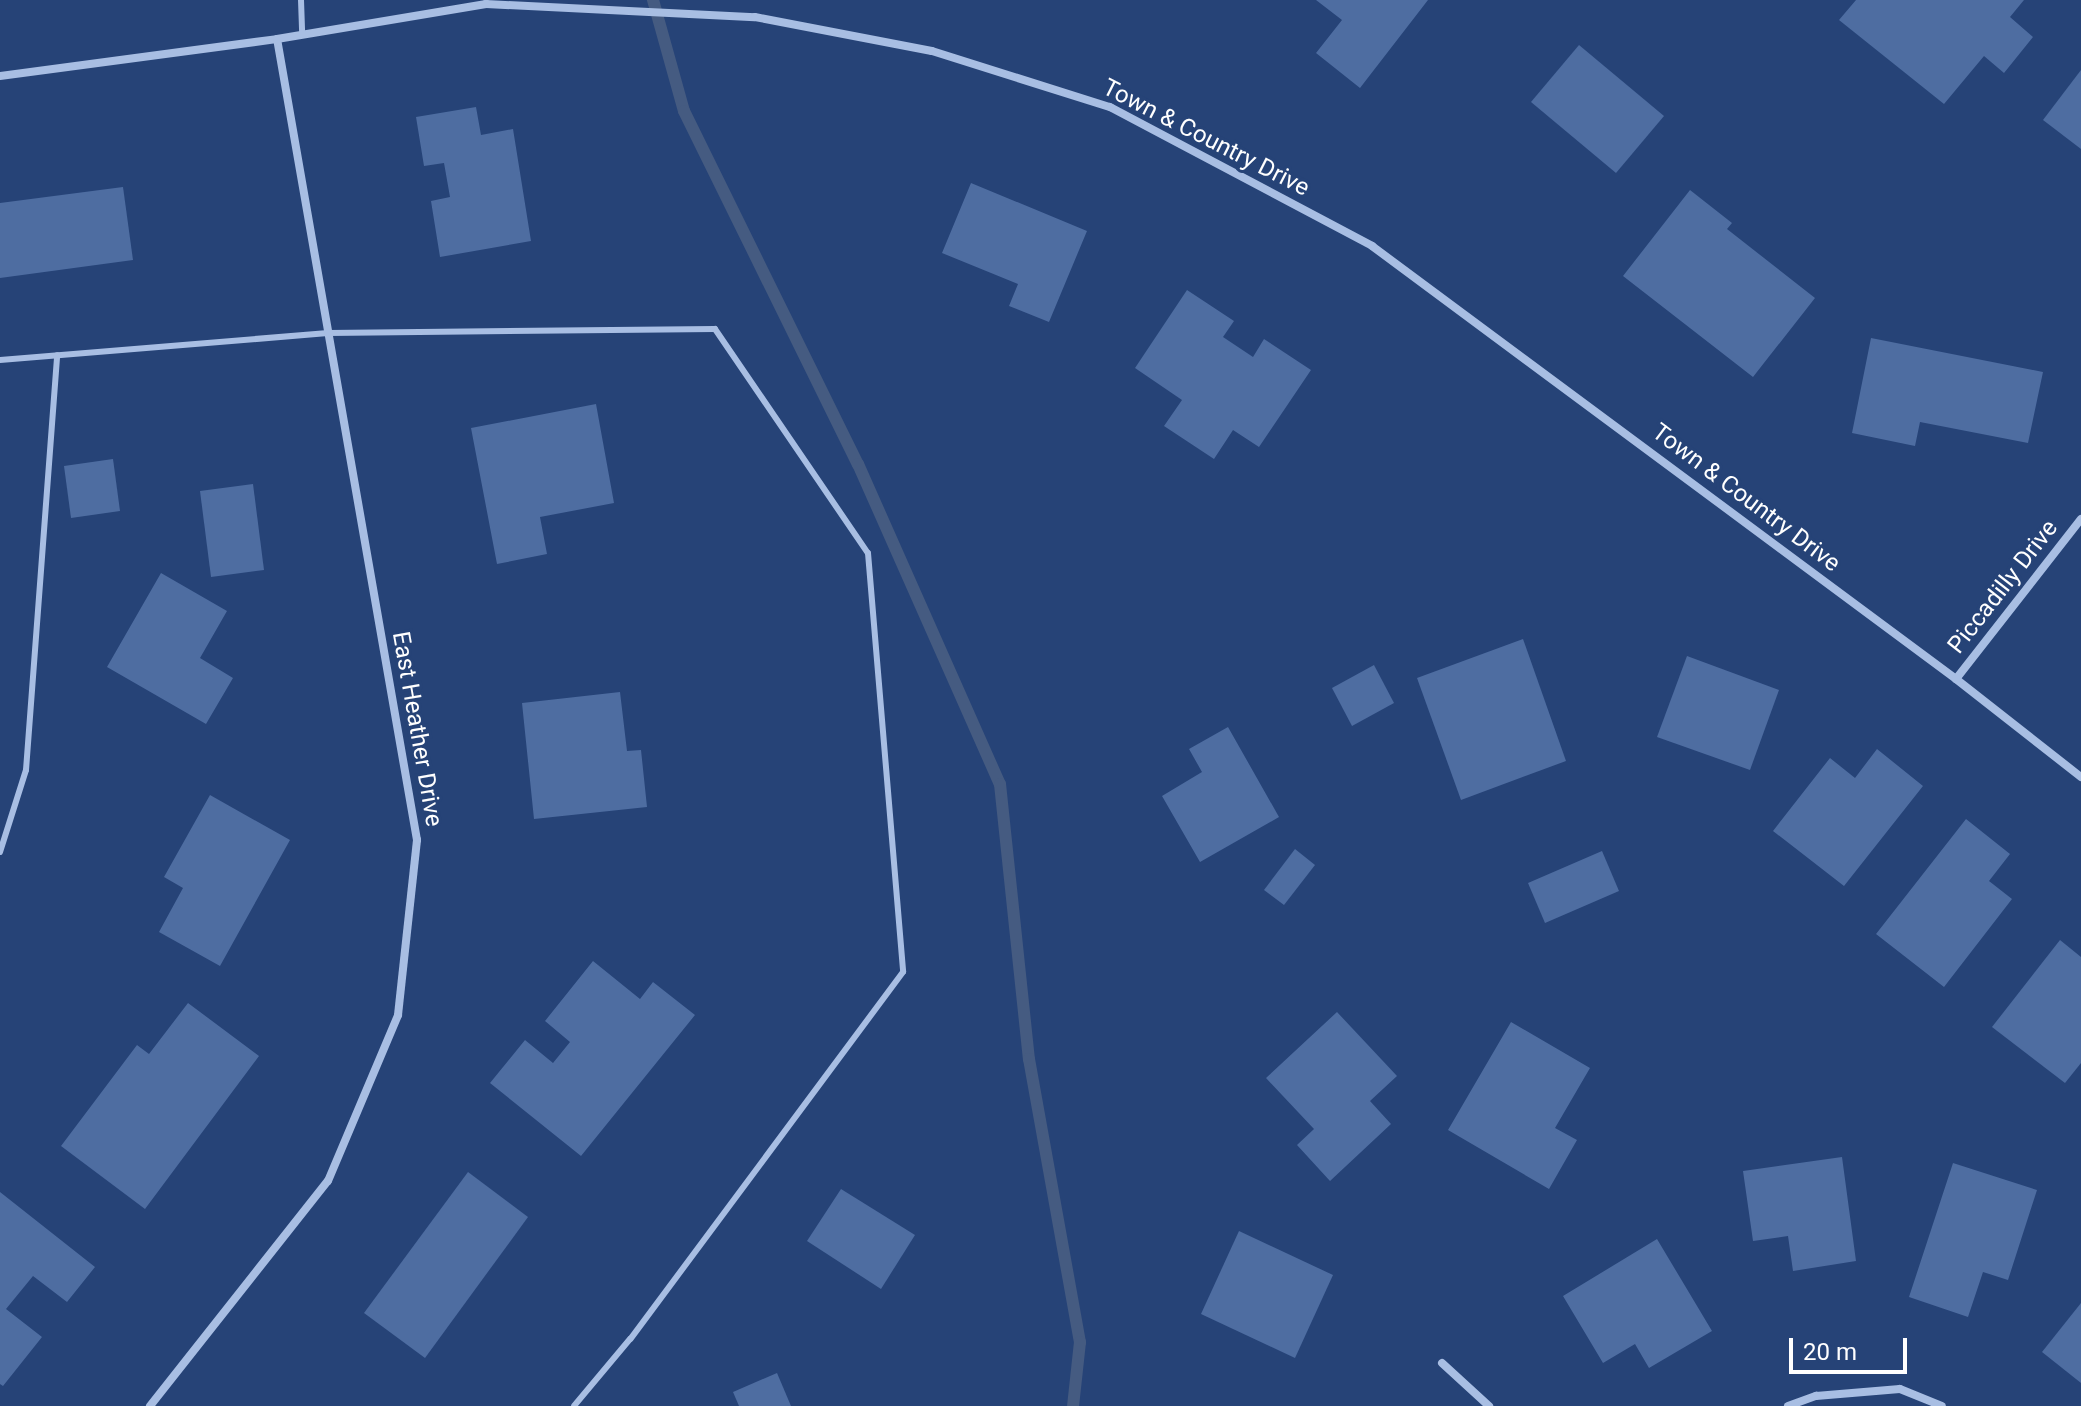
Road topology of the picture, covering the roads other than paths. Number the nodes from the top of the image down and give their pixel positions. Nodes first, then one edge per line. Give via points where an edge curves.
1 (301, 0) edge
2 (302, 34) junction
3 (277, 39) junction
4 (0, 76) edge
5 (328, 333) junction
6 (57, 355) junction
7 (0, 360) edge
8 (2081, 519) edge
9 (1956, 679) junction
10 (2081, 777) edge
11 (0, 852) edge
12 (1442, 1363) dead end
13 (150, 1406) edge
14 (574, 1406) edge
15 (1489, 1406) edge
16 (1788, 1406) edge
17 (1942, 1406) edge

1 - 2 lane
2 - 3 street, Town & Country Drive
2 - 9 street, Town & Country Drive via 486,4 755,17 932,51 1110,107 1372,246
3 - 4 street, Town & Country Drive
3 - 5 street, East Heather Drive
5 - 6 lane
5 - 13 street, East Heather Drive via 417,840 398,1015 328,1181
5 - 14 lane via 715,329 868,553 903,972 630,1339
6 - 7 lane
6 - 11 lane via 26,770
8 - 9 street, Piccadilly Drive
9 - 10 street, Town & Country Drive
12 - 15 street
16 - 17 street via 1816,1396 1900,1389

